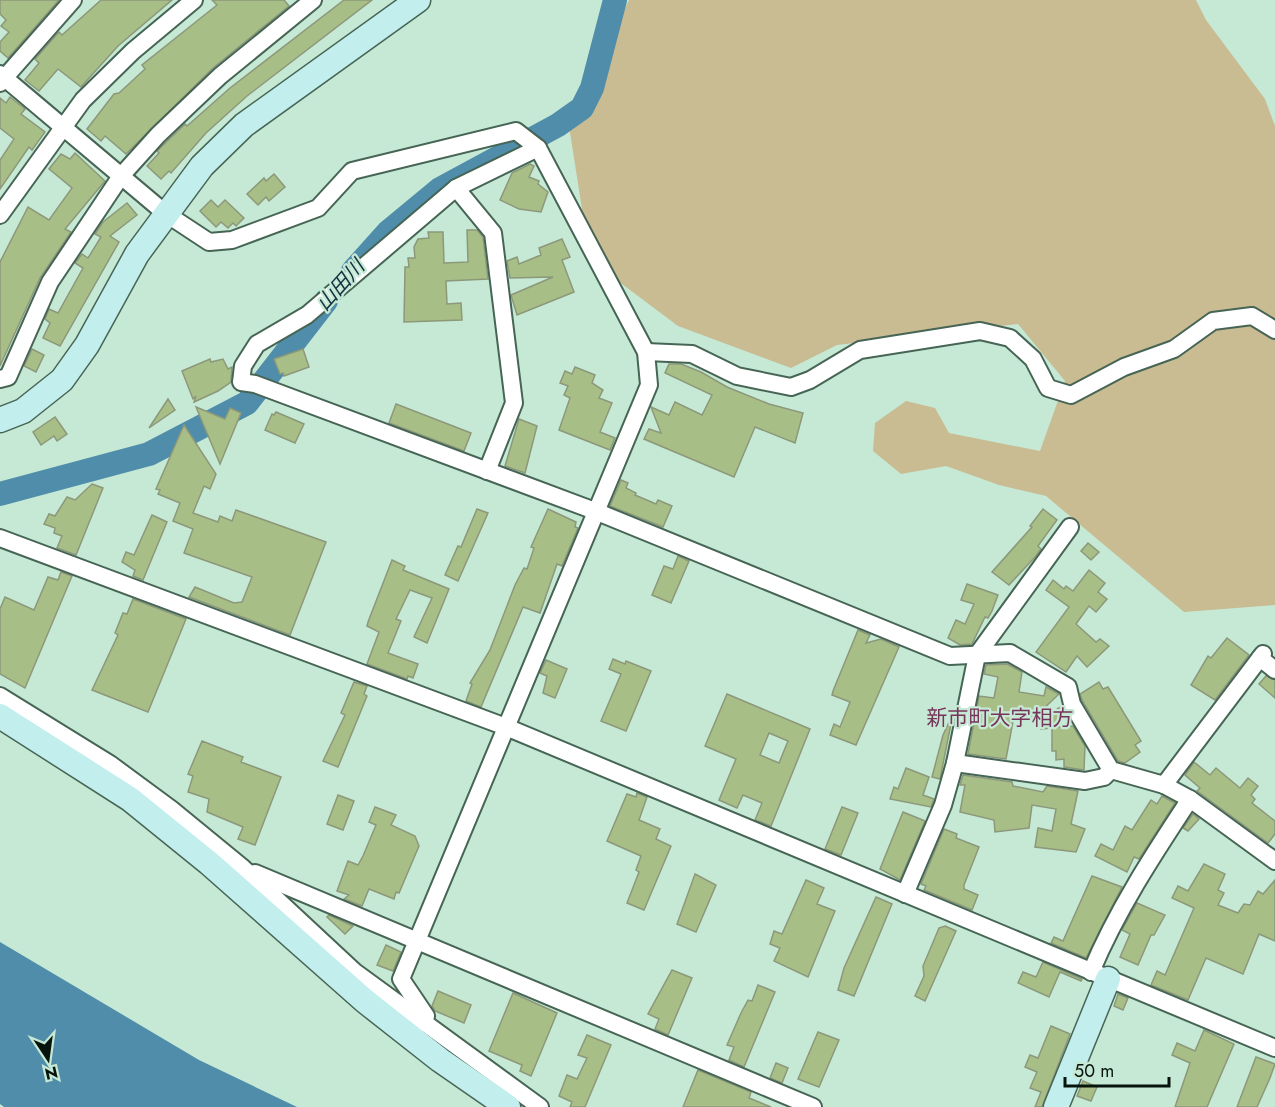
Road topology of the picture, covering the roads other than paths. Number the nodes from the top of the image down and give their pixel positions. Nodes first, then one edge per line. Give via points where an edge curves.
1 (73, 0) edge
2 (194, 0) edge
3 (313, 0) edge
4 (418, 0) edge
5 (1, 78) edge
6 (64, 128) junction
7 (538, 148) junction
8 (122, 176) junction
9 (456, 188) junction
10 (165, 213) junction
11 (0, 215) edge
12 (1275, 330) edge
13 (646, 352) junction
14 (0, 379) edge
15 (0, 420) edge
16 (487, 471) junction
17 (595, 512) junction
18 (1070, 527) dead end
19 (0, 538) edge
20 (977, 655) junction
21 (1275, 670) edge
22 (0, 696) edge
23 (0, 716) edge
24 (506, 727) junction
25 (956, 763) junction
26 (1111, 770) junction
27 (1164, 785) junction
28 (1190, 799) junction
29 (1272, 851) edge
30 (243, 868) junction
31 (905, 894) junction
32 (416, 941) junction
33 (1100, 975) junction
34 (423, 1023) junction
35 (1275, 1048) edge
36 (508, 1107) edge
37 (540, 1107) edge
38 (813, 1107) edge
39 (1056, 1107) edge

1 - 5 street
2 - 6 street via 83,100
3 - 8 street via 220,76
4 - 10 street via 244,125 202,166
5 - 6 street
6 - 8 street
6 - 11 street
7 - 9 street
7 - 10 street via 516,131 352,171 318,208 232,240 209,242
7 - 13 street
8 - 10 street
8 - 14 street via 50,282 8,377
9 - 16 street via 494,233 514,403
9 - 16 street via 307,315 257,344 243,366 241,382
10 - 15 street via 62,380 22,411
12 - 13 street via 1252,316 1213,321 1174,349 1124,367 1071,395 1048,388 1033,359 1010,338 980,331 860,350 791,387 737,376 692,354
13 - 17 street via 649,385
16 - 17 street
17 - 20 street via 950,656
17 - 24 street
18 - 20 street
19 - 24 street
20 - 25 street
20 - 26 street via 1010,653 1068,687 1072,704
21 - 27 street via 1261,656
22 - 30 street via 110,764
23 - 36 street via 130,799 365,1001
24 - 31 street
24 - 32 street
25 - 26 street via 1085,781 1104,777
25 - 31 street via 943,806
26 - 27 street
27 - 28 street
28 - 29 street
28 - 33 street via 1139,876 1108,932
30 - 32 street
30 - 34 street via 355,972
31 - 33 street
32 - 34 street via 401,979 426,1016
32 - 38 street
33 - 35 street
33 - 39 street
34 - 37 street

